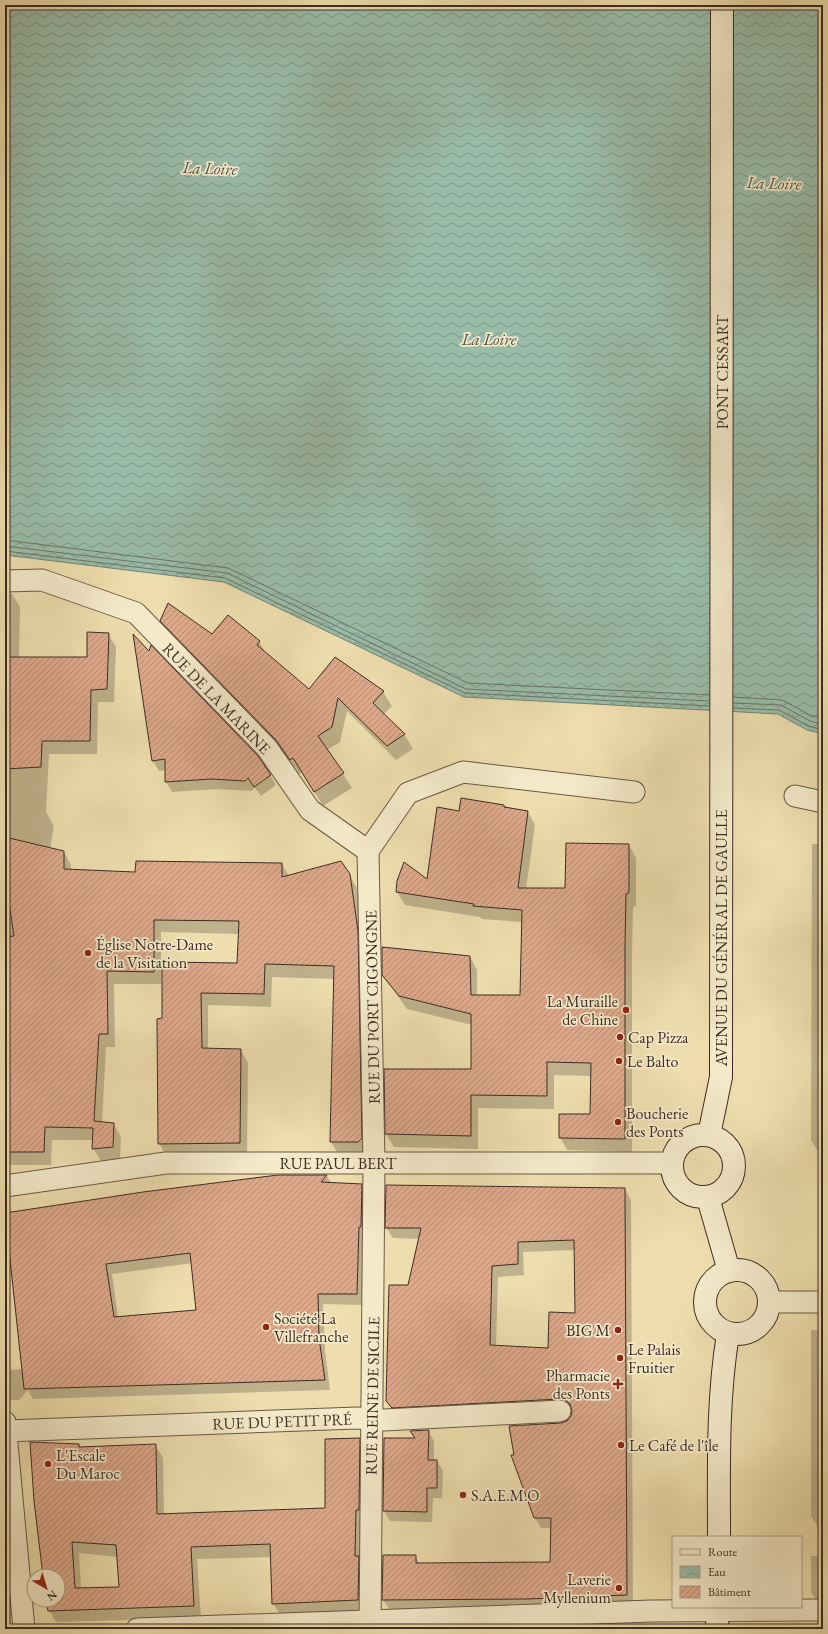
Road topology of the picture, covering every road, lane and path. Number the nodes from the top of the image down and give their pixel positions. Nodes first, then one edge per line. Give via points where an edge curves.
1 (722, 5) edge
2 (5, 581) edge
3 (722, 739) joint
4 (634, 792) dead end
5 (795, 796) dead end
6 (823, 802) edge
7 (368, 851) junction
8 (709, 1135) junction
9 (374, 1163) junction
10 (672, 1163) junction
11 (5, 1186) edge
12 (708, 1198) junction
13 (729, 1271) junction
14 (769, 1302) junction
15 (823, 1302) edge
16 (728, 1334) junction
17 (560, 1411) dead end
18 (371, 1419) junction
19 (5, 1428) edge
20 (719, 1536) edge
21 (823, 1610) edge
22 (718, 1616) edge
23 (370, 1625) edge
24 (24, 1629) edge
25 (137, 1629) edge

1 - 3 main road, PONT CESSART
2 - 7 street, RUE DE LA MARINE via 42,580 136,614 267,748 310,810
3 - 8 main road, AVENUE DU GÉNÉRAL DE GAULLE via 721,1077
4 - 7 street via 463,772 408,793
5 - 6 street
7 - 9 street, RUE DU PORT CIGONGNE
8 - 10 main road via 696,1135 684,1141 676,1151
8 - 12 main road via 720,1139 728,1146 735,1166 733,1177 727,1187 719,1194
9 - 10 street, RUE PAUL BERT
9 - 11 street, RUE PAUL BERT via 166,1163
9 - 18 street, RUE REINE DE SICILE
10 - 12 main road via 675,1182 681,1190 699,1198
12 - 13 main road
13 - 14 main road via 740,1270 752,1274 761,1281
13 - 16 main road via 718,1276 709,1285 705,1296 709,1320
14 - 15 street
14 - 16 main road via 768,1312 757,1328 738,1335
16 - 20 main road via 720,1405
17 - 18 street, RUE DU PETIT PRÉ
18 - 19 street, RUE DU PETIT PRÉ
18 - 23 street, RUE REINE DE SICILE
19 - 24 street
21 - 22 street
22 - 23 street via 652,1611
23 - 25 street

